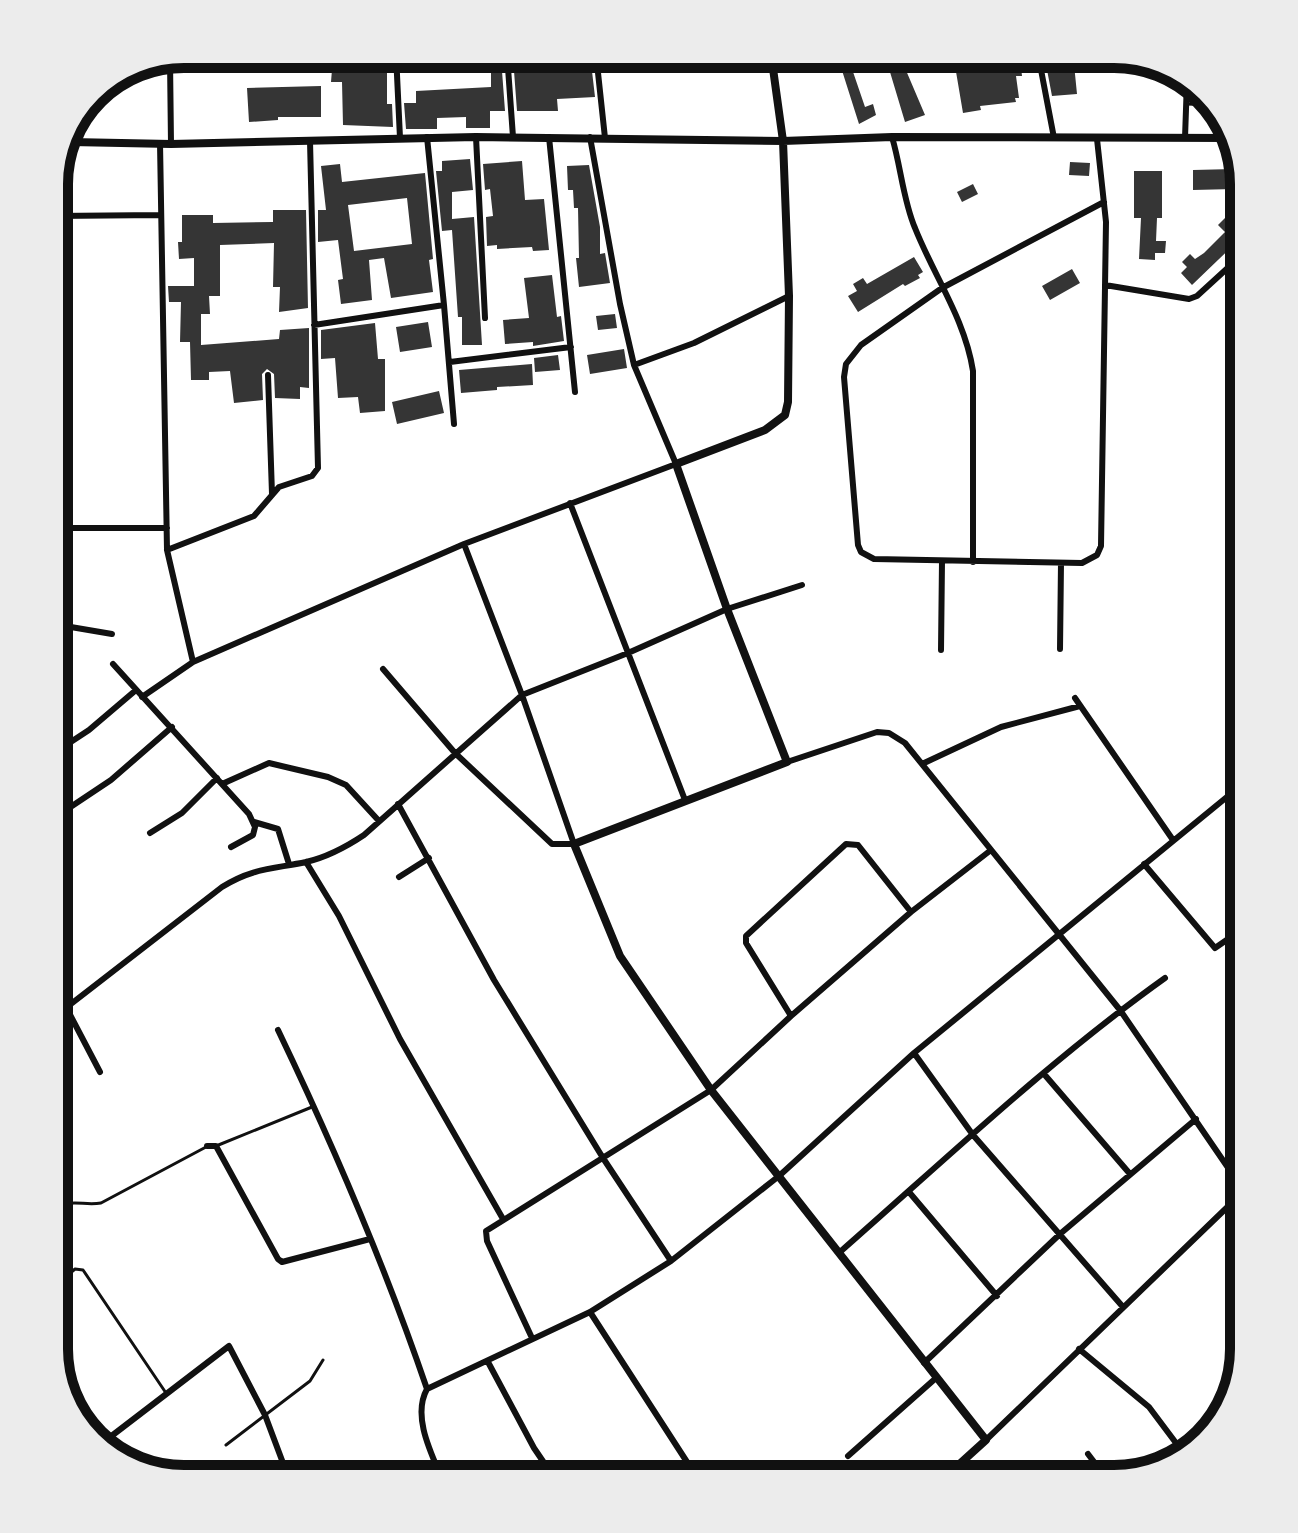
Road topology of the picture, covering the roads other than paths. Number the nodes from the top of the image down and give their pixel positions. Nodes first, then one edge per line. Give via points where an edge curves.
1 (397, 68) edge
2 (508, 68) edge
3 (598, 68) edge
4 (773, 68) edge
5 (1041, 68) edge
6 (170, 69) edge
7 (1186, 94) edge
8 (1186, 104) junction
9 (1197, 104) edge
10 (427, 137) junction
11 (476, 137) junction
12 (513, 137) junction
13 (549, 137) junction
14 (590, 137) junction
15 (892, 137) junction
16 (400, 138) junction
17 (605, 138) junction
18 (1054, 138) junction
19 (1185, 138) junction
20 (1220, 138) edge
21 (1097, 139) junction
22 (310, 141) junction
23 (783, 141) junction
24 (77, 142) edge
25 (160, 143) junction
26 (171, 144) junction
27 (1104, 202) junction
28 (161, 215) junction
29 (68, 216) edge
30 (1230, 266) edge
31 (1105, 285) junction
32 (942, 288) junction
33 (789, 296) junction
34 (444, 305) junction
35 (485, 318) dead end
36 (314, 325) junction
37 (571, 347) junction
38 (450, 362) junction
39 (634, 365) junction
40 (268, 375) dead end
41 (575, 392) dead end
42 (454, 424) dead end
43 (676, 464) junction
44 (272, 494) junction
45 (570, 503) junction
46 (68, 528) edge
47 (167, 528) junction
48 (464, 544) junction
49 (167, 550) junction
50 (942, 561) junction
51 (973, 562) junction
52 (1061, 563) junction
53 (802, 585) dead end
54 (727, 609) junction
55 (68, 627) edge
56 (112, 634) dead end
57 (1060, 649) dead end
58 (941, 650) dead end
59 (628, 653) junction
60 (193, 662) junction
61 (113, 664) dead end
62 (383, 669) dead end
63 (136, 690) junction
64 (522, 695) junction
65 (142, 697) junction
66 (1075, 698) dead end
67 (1080, 706) junction
68 (172, 727) junction
69 (68, 744) edge
70 (455, 753) junction
71 (787, 762) junction
72 (922, 764) junction
73 (219, 781) junction
74 (1230, 794) edge
75 (685, 800) junction
76 (398, 804) junction
77 (68, 809) edge
78 (379, 821) junction
79 (254, 822) junction
80 (150, 833) dead end
81 (1173, 840) junction
82 (574, 844) junction
83 (231, 847) dead end
84 (991, 850) junction
85 (429, 858) junction
86 (306, 862) junction
87 (289, 864) junction
88 (1144, 864) junction
89 (399, 877) dead end
90 (911, 912) junction
91 (1058, 935) junction
92 (1230, 938) edge
93 (1165, 978) dead end
94 (68, 1005) edge
95 (1120, 1010) junction
96 (68, 1011) edge
97 (791, 1016) junction
98 (278, 1030) dead end
99 (914, 1053) junction
100 (100, 1072) dead end
101 (1044, 1074) junction
102 (711, 1090) junction
103 (314, 1106) junction
104 (1196, 1119) junction
105 (973, 1135) junction
106 (207, 1146) joint
107 (216, 1146) junction
108 (603, 1158) junction
109 (1230, 1170) edge
110 (1130, 1174) junction
111 (779, 1176) junction
112 (909, 1192) junction
113 (68, 1202) edge
114 (1230, 1204) edge
115 (503, 1219) junction
116 (1060, 1234) junction
117 (370, 1239) junction
118 (840, 1252) junction
119 (671, 1261) junction
120 (68, 1275) edge
121 (997, 1296) junction
122 (1123, 1307) junction
123 (590, 1312) junction
124 (532, 1338) junction
125 (1079, 1349) junction
126 (323, 1360) dead end
127 (488, 1362) junction
128 (924, 1363) junction
129 (936, 1378) junction
130 (427, 1389) junction
131 (167, 1393) junction
132 (265, 1415) junction
133 (110, 1437) edge
134 (986, 1440) junction
135 (226, 1445) dead end
136 (1178, 1445) edge
137 (1088, 1454) dead end
138 (848, 1456) dead end
139 (284, 1465) edge
140 (436, 1465) edge
141 (546, 1465) edge
142 (689, 1465) edge
143 (959, 1465) edge
144 (1096, 1465) edge

1 - 16 street
2 - 12 street
3 - 17 street
4 - 23 street
5 - 18 street
6 - 26 street
7 - 8 street
8 - 9 lane
8 - 19 street
10 - 11 street
10 - 16 street
10 - 34 street
11 - 12 street
11 - 35 street
12 - 13 street
13 - 14 street
13 - 37 street
14 - 17 street
14 - 39 street
15 - 18 street
15 - 23 street
15 - 32 street via 913,225
16 - 22 street
17 - 23 street
18 - 21 street
19 - 20 street
19 - 21 street
21 - 27 street
22 - 26 street
22 - 36 street
23 - 33 street
24 - 25 street
25 - 26 street
25 - 28 street
27 - 31 street
27 - 32 street
28 - 29 street
28 - 47 street
30 - 31 street via 1189,299
31 - 52 street via 1101,546 1090,560
32 - 50 street via 861,345 846,364 844,377 861,552 874,559
32 - 51 street via 962,327 973,371
33 - 39 street via 694,343
33 - 43 street via 785,415 765,430
34 - 36 street
34 - 38 street
36 - 44 street via 318,468 312,476
37 - 38 street
37 - 41 street
38 - 42 street
39 - 43 street
40 - 44 street
43 - 45 street
43 - 54 street
44 - 49 street via 254,516
45 - 48 street
45 - 59 street
46 - 47 street
47 - 49 street
48 - 60 street
48 - 64 street
49 - 60 street
50 - 51 street
50 - 58 street
51 - 52 street
52 - 57 street
53 - 54 street
54 - 59 street
54 - 71 street
55 - 56 street
59 - 64 street
59 - 75 street
60 - 65 street
61 - 63 street
62 - 70 street
63 - 65 street
63 - 69 street
64 - 70 street
64 - 82 street
65 - 68 street
66 - 67 street
67 - 72 street via 1001,727
67 - 81 street
68 - 73 street
68 - 77 street via 111,780
70 - 76 street
70 - 82 street via 552,844
71 - 72 street via 877,732 897,737
71 - 75 street
72 - 84 street
73 - 78 street via 269,763 328,777 346,785
73 - 79 street
73 - 80 street
74 - 81 street
75 - 82 street
76 - 78 street
76 - 85 street
78 - 86 street via 339,851
79 - 83 street via 253,835
79 - 87 street via 278,829
81 - 88 street
82 - 102 street via 620,956
84 - 90 street
84 - 91 street
85 - 89 street
85 - 108 street via 494,980
86 - 87 street
86 - 115 street
87 - 94 street via 240,875
88 - 91 street
88 - 92 street via 1215,948
90 - 97 street
90 - 97 street via 858,845 846,844 746,936
91 - 95 street
91 - 99 street
93 - 95 street
95 - 101 street
95 - 104 street
96 - 100 street
97 - 102 street
98 - 103 street
99 - 105 street
99 - 111 street
101 - 105 street
101 - 110 street
102 - 108 street
102 - 111 street
103 - 107 lane
103 - 117 street
104 - 109 street
104 - 110 street
105 - 112 street
105 - 116 street
106 - 107 street
106 - 113 lane via 101,1203
107 - 117 street via 279,1261 288,1263
108 - 115 street
108 - 119 street
110 - 116 street
111 - 118 street
111 - 119 street
112 - 118 street
112 - 121 street
114 - 122 street
115 - 124 street via 485,1237
116 - 121 street
116 - 122 street
117 - 130 street
118 - 128 street
119 - 123 street
120 - 131 lane via 83,1270
121 - 128 street
122 - 125 street
123 - 124 street
123 - 142 street
124 - 127 street
125 - 134 street
125 - 136 street via 1149,1407
126 - 132 lane via 310,1381
127 - 130 street
127 - 141 street
128 - 129 street
129 - 134 street
129 - 138 street
130 - 140 street via 421,1399 422,1415
131 - 132 street via 229,1346
131 - 133 street
132 - 135 lane
132 - 139 street
134 - 143 street
137 - 144 street

